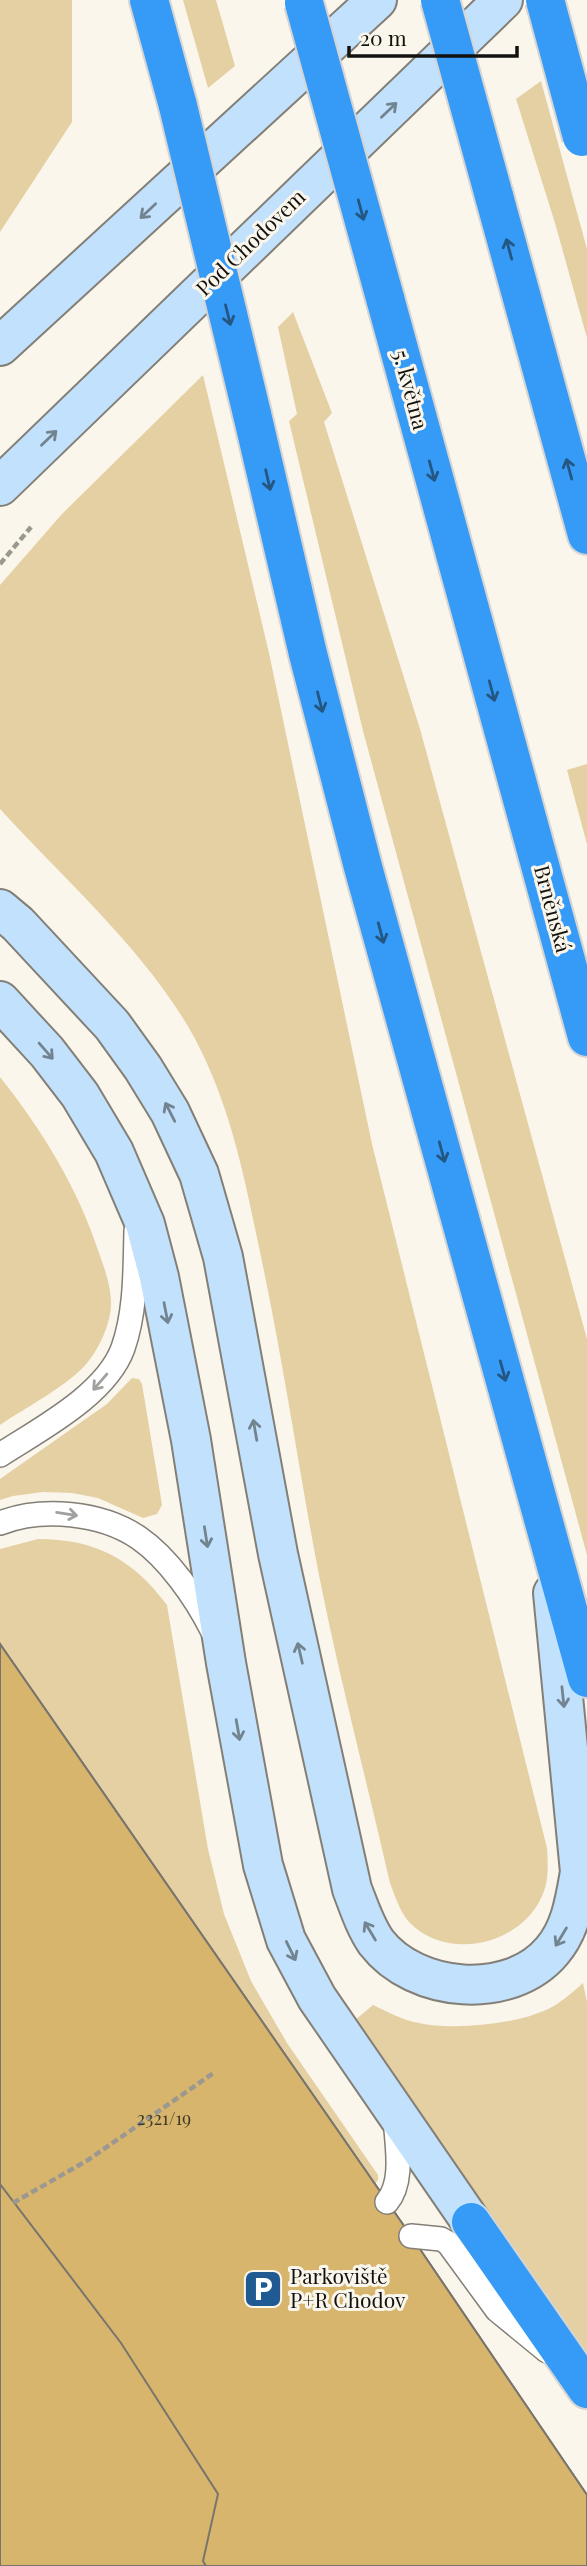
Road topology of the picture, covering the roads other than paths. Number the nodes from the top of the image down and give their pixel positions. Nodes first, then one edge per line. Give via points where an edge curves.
1 (149, 0) edge
2 (377, 0) edge
3 (440, 0) edge
4 (503, 0) edge
5 (545, 0) edge
6 (304, 1) edge
7 (584, 147) edge
8 (0, 346) edge
9 (0, 486) edge
10 (587, 535) edge
11 (516, 780) joint
12 (6, 909) edge
13 (0, 1001) edge
14 (587, 1037) edge
15 (136, 1200) junction
16 (0, 1455) edge
17 (0, 1523) edge
18 (547, 1531) junction
19 (226, 1663) junction
20 (587, 1678) edge
21 (583, 1887) edge
22 (395, 2113) junction
23 (387, 2202) dead end
24 (471, 2222) joint
25 (411, 2236) dead end
26 (583, 2384) edge

1 -> 18 highway, bridge via 363,867
2 -> 8 main road
10 -> 3 highway, bridge
9 -> 4 main road, Pod Chodovem
5 - 7 highway, bridge
6 -> 11 highway, 5. května, bridge
11 - 14 highway, Brněnská
21 -> 12 main road via 566,1930 538,1966 492,1983 430,1979 399,1963 370,1932 352,1889 278,1554 223,1257 199,1174 170,1112 112,1025
13 -> 15 main road via 80,1095
15 -> 16 lane via 134,1290 122,1349 91,1392
15 -> 19 main road via 154,1258 184,1404
17 -> 19 lane via 55,1513 100,1520 139,1538 190,1593
18 - 20 highway
18 -> 21 main road
19 -> 22 main road via 263,1865 286,1940 317,1998
22 - 23 lane via 397,2180
22 - 24 main road
24 - 26 highway
25 - 26 lane via 441,2239 453,2248 497,2310

